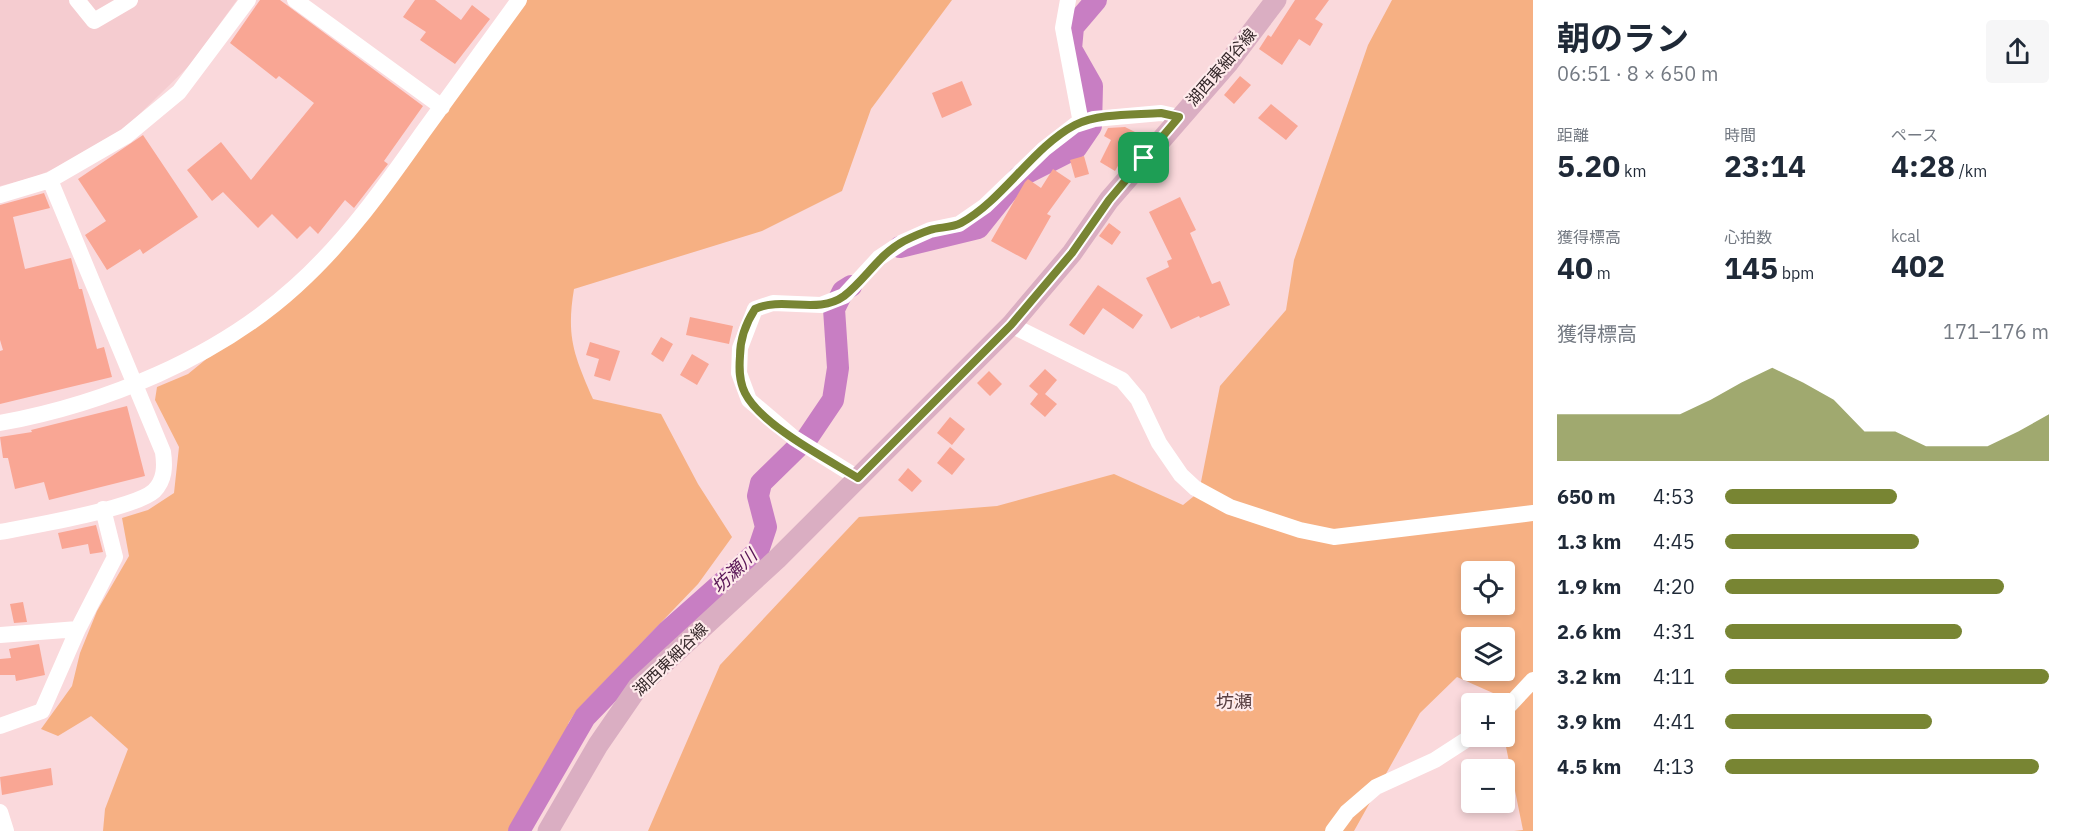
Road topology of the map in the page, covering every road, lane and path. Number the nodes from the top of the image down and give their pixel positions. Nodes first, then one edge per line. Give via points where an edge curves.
1 (76, 0) edge
2 (130, 0) edge
3 (248, 0) edge
4 (295, 0) edge
5 (519, 0) edge
6 (1068, 0) edge
7 (1276, 0) edge
8 (442, 106) junction
9 (1179, 117) junction
10 (1082, 123) junction
11 (50, 180) junction
12 (0, 195) edge
13 (1011, 325) junction
14 (136, 385) junction
15 (0, 423) edge
16 (858, 478) junction
17 (103, 509) junction
18 (1533, 513) edge
19 (0, 532) edge
20 (78, 629) junction
21 (0, 635) edge
22 (1533, 680) edge
23 (1515, 699) edge
24 (0, 726) edge
25 (1461, 743) edge
26 (0, 812) edge
27 (6, 831) edge
28 (548, 831) edge
29 (1333, 831) edge

1 - 2 street via 94,21
3 - 11 street via 179,92 126,136
4 - 8 street
5 - 8 street
6 - 10 street via 1063,28
7 - 9 main road, 湖西東細谷線
8 - 14 street via 342,239 296,286 261,314 199,353
9 - 10 street via 1161,113
9 - 13 main road, 湖西東細谷線
10 - 16 street via 1044,149 985,206 959,224 930,230 903,242 879,258 843,296 821,305 765,304 750,316 740,348 739,374 749,400 794,438
11 - 12 street
11 - 14 street
13 - 16 main road, 湖西東細谷線
13 - 18 street via 1122,380 1138,399 1159,443 1181,476 1230,507 1334,537
14 - 15 street via 39,416
14 - 17 street via 163,452 163,478 146,495
16 - 28 main road, 湖西東細谷線 via 638,687 598,745
17 - 19 street
17 - 20 street via 115,557
20 - 21 street
20 - 24 street via 42,711
22 - 23 street
25 - 29 street via 1435,760 1376,787 1347,812
26 - 27 street

